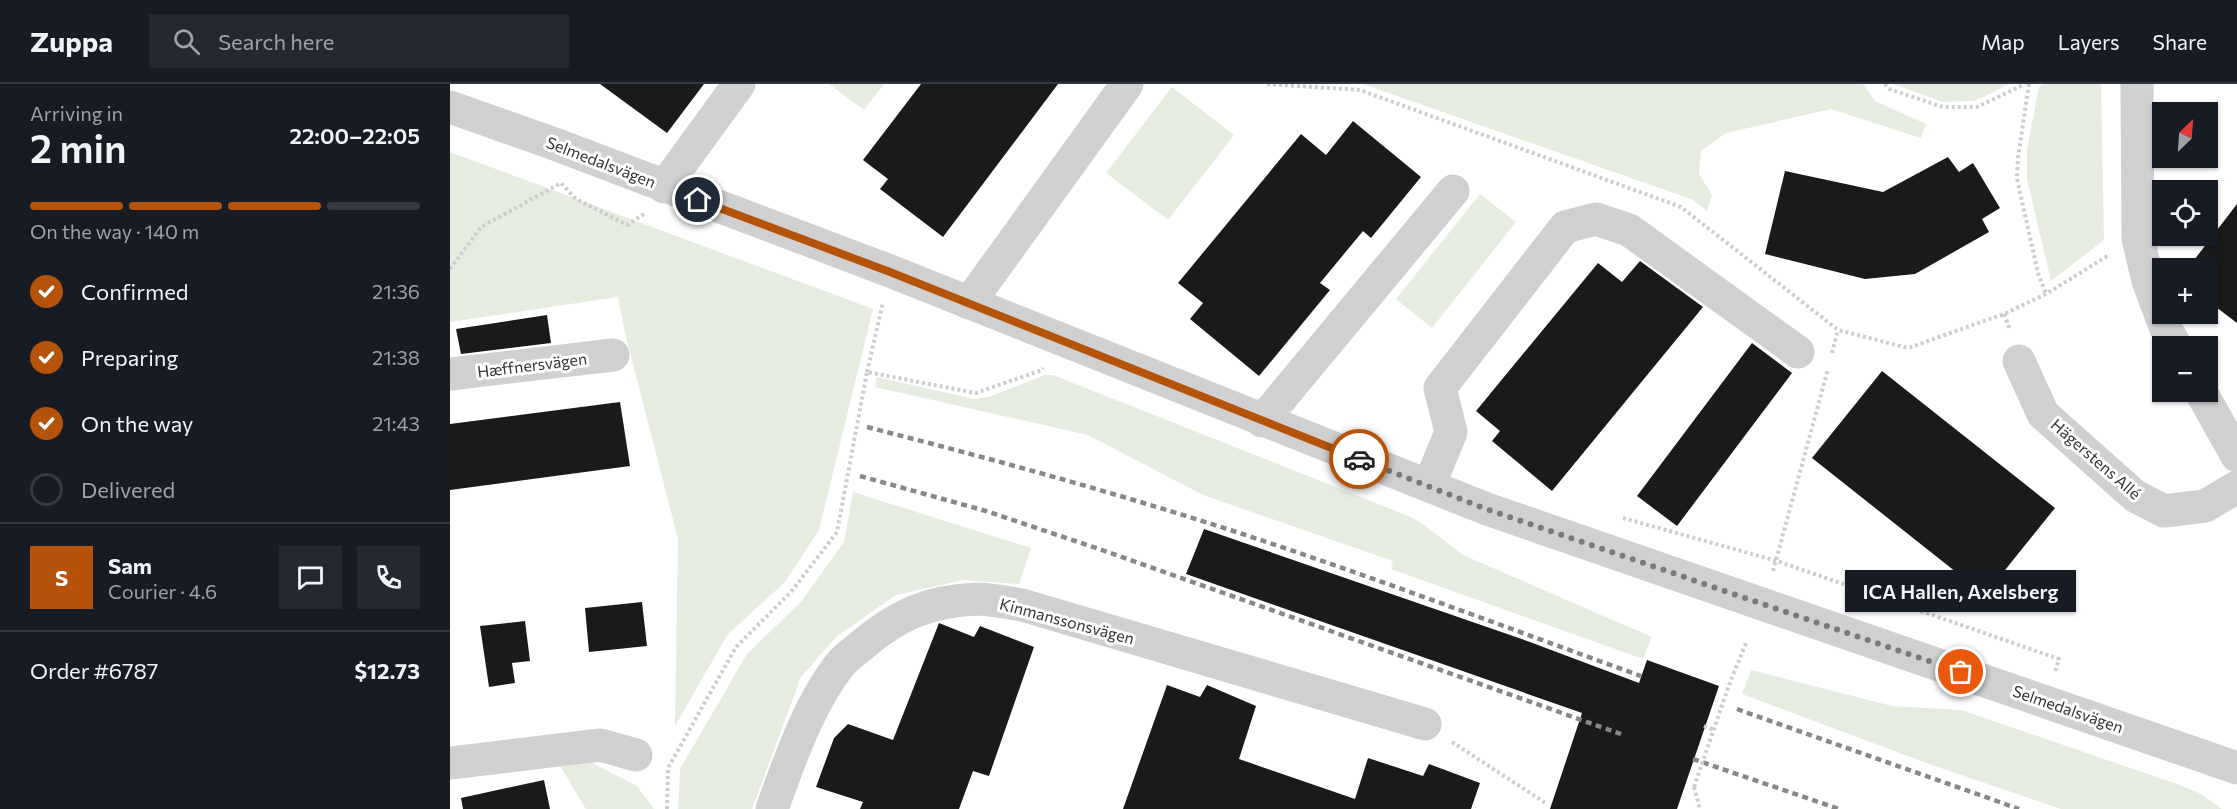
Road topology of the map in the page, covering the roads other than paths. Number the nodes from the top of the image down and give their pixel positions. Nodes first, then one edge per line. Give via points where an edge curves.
1 (739, 84) edge
2 (1127, 84) edge
3 (2138, 84) edge
4 (450, 107) edge
5 (671, 189) junction
6 (1453, 191) dead end
7 (969, 303) junction
8 (2170, 336) edge
9 (1798, 352) dead end
10 (614, 356) dead end
11 (2019, 361) dead end
12 (450, 374) edge
13 (2207, 402) edge
14 (1262, 421) junction
15 (2237, 456) edge
16 (1429, 486) junction
17 (2237, 487) edge
18 (1425, 724) road end
19 (636, 755) dead end
20 (450, 764) edge
21 (2237, 768) edge
22 (772, 809) edge

1 - 5 street
2 - 7 street
3 - 8 street via 2138,238 2148,281
4 - 5 street, Selmedalsvägen
5 - 7 street, Selmedalsvägen
6 - 14 street
7 - 14 street, Selmedalsvägen
9 - 16 street via 1629,230 1596,219 1565,227 1440,388 1451,432
10 - 12 street, Hæffnersvägen
11 - 17 street, Hägerstens Allé via 2043,414 2135,496 2164,510 2205,506
13 - 15 street
14 - 16 street, Selmedalsvägen
16 - 21 street, Selmedalsvägen
18 - 22 street, Kinmanssonsvägen via 1022,606 979,599 939,604 902,616 844,661 820,697 795,747
19 - 20 street via 600,745

